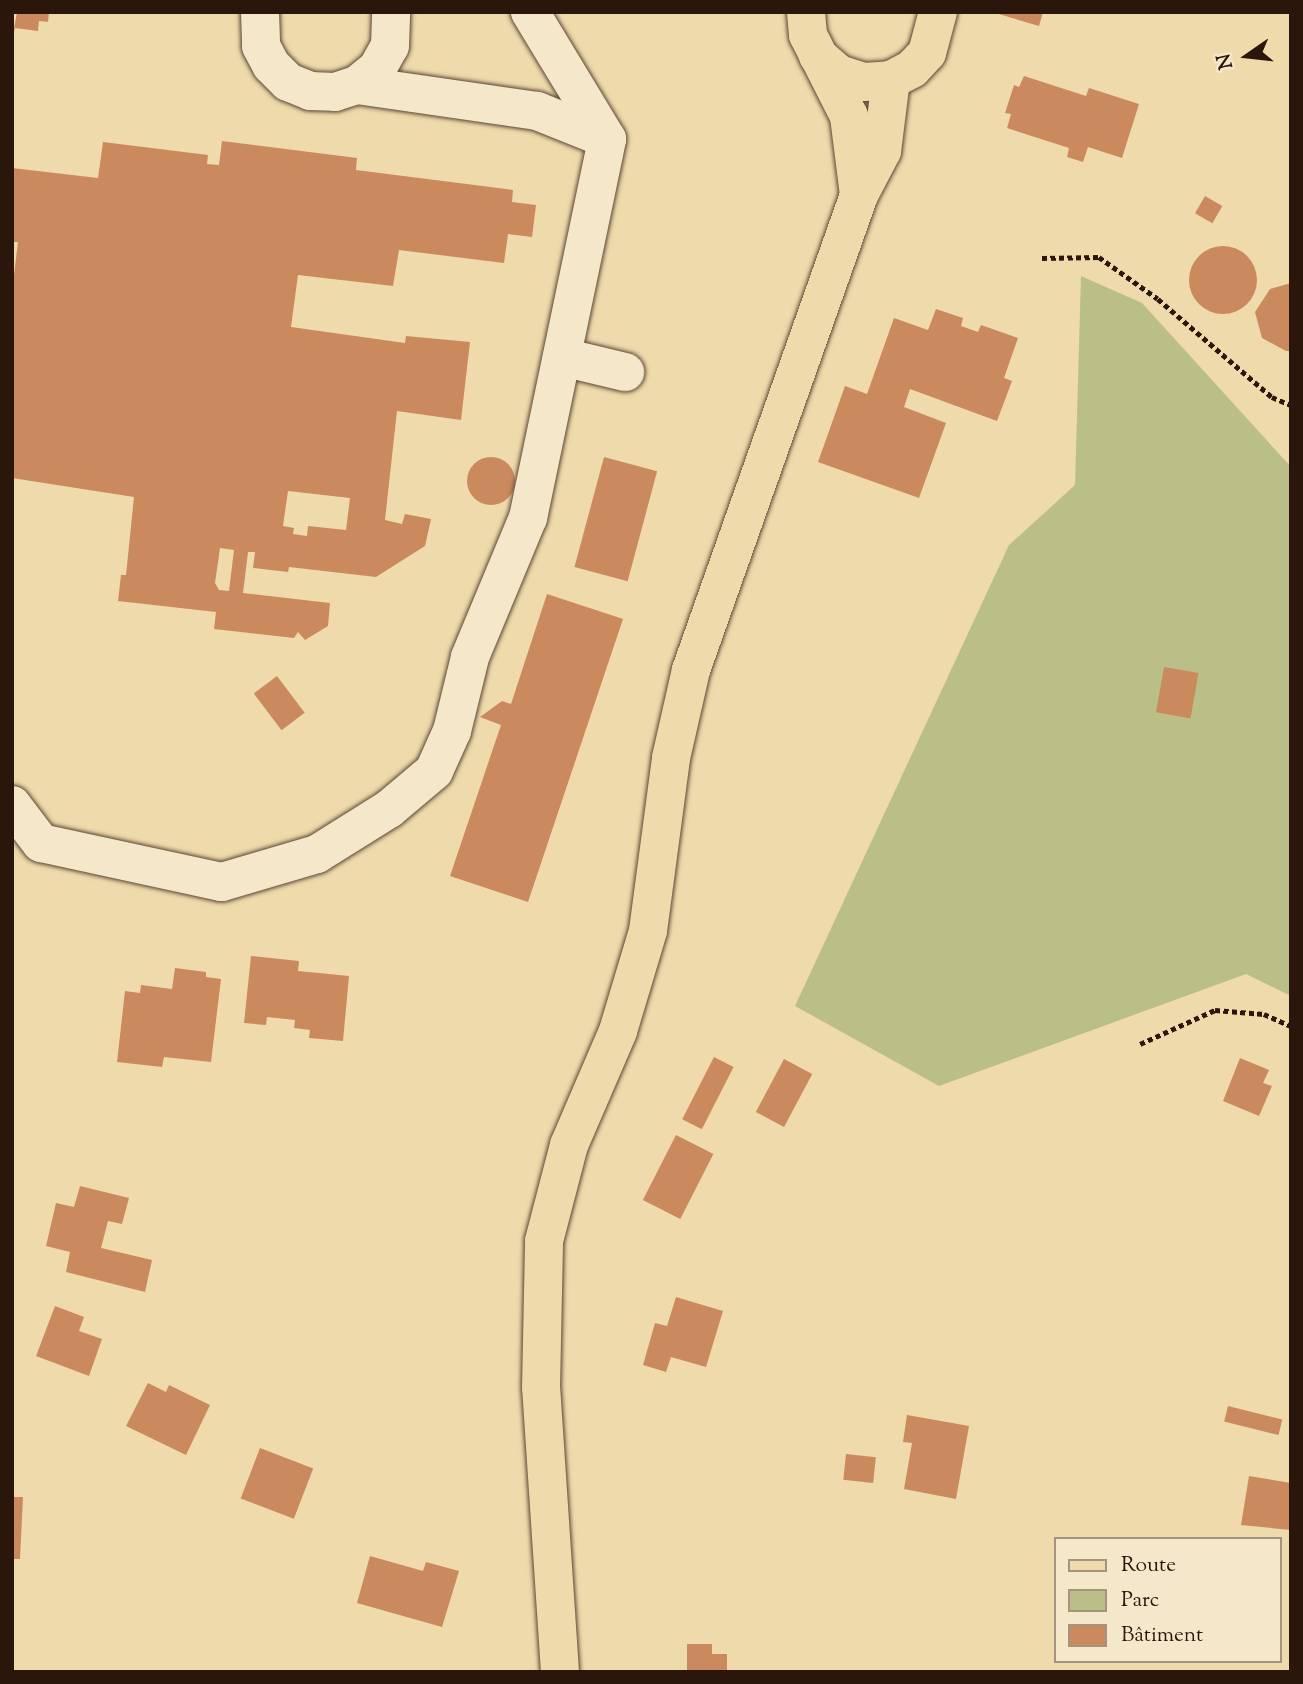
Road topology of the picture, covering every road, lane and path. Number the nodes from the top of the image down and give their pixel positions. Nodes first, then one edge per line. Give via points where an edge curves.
1 (260, 12) edge
2 (391, 12) edge
3 (530, 12) edge
4 (806, 12) edge
5 (938, 12) edge
6 (818, 56) junction
7 (891, 80) junction
8 (357, 85) junction
9 (607, 139) junction
10 (859, 195) junction
11 (1042, 258) dead end
12 (562, 357) junction
13 (625, 372) dead end
14 (1291, 405) edge
15 (12, 805) edge
16 (1291, 1026) edge
17 (1140, 1044) dead end
18 (560, 1672) edge

1 - 8 lane via 261,46 288,82 310,91 335,92
2 - 8 lane via 390,46 377,69
3 - 9 lane
4 - 6 main road via 808,35
5 - 7 main road via 927,53 912,69
6 - 7 main road via 839,74 864,82
6 - 10 main road via 849,116
7 - 10 main road via 882,151
8 - 9 lane via 537,111
9 - 12 lane
10 - 18 main road via 691,670 671,758 648,931 618,1031 569,1145 544,1241 541,1388
11 - 14 path via 1099,257 1158,299 1272,397
12 - 13 lane
12 - 15 lane via 528,519 470,657 445,753 434,771 389,809 317,854 222,882 41,843
16 - 17 path via 1264,1014 1215,1010

